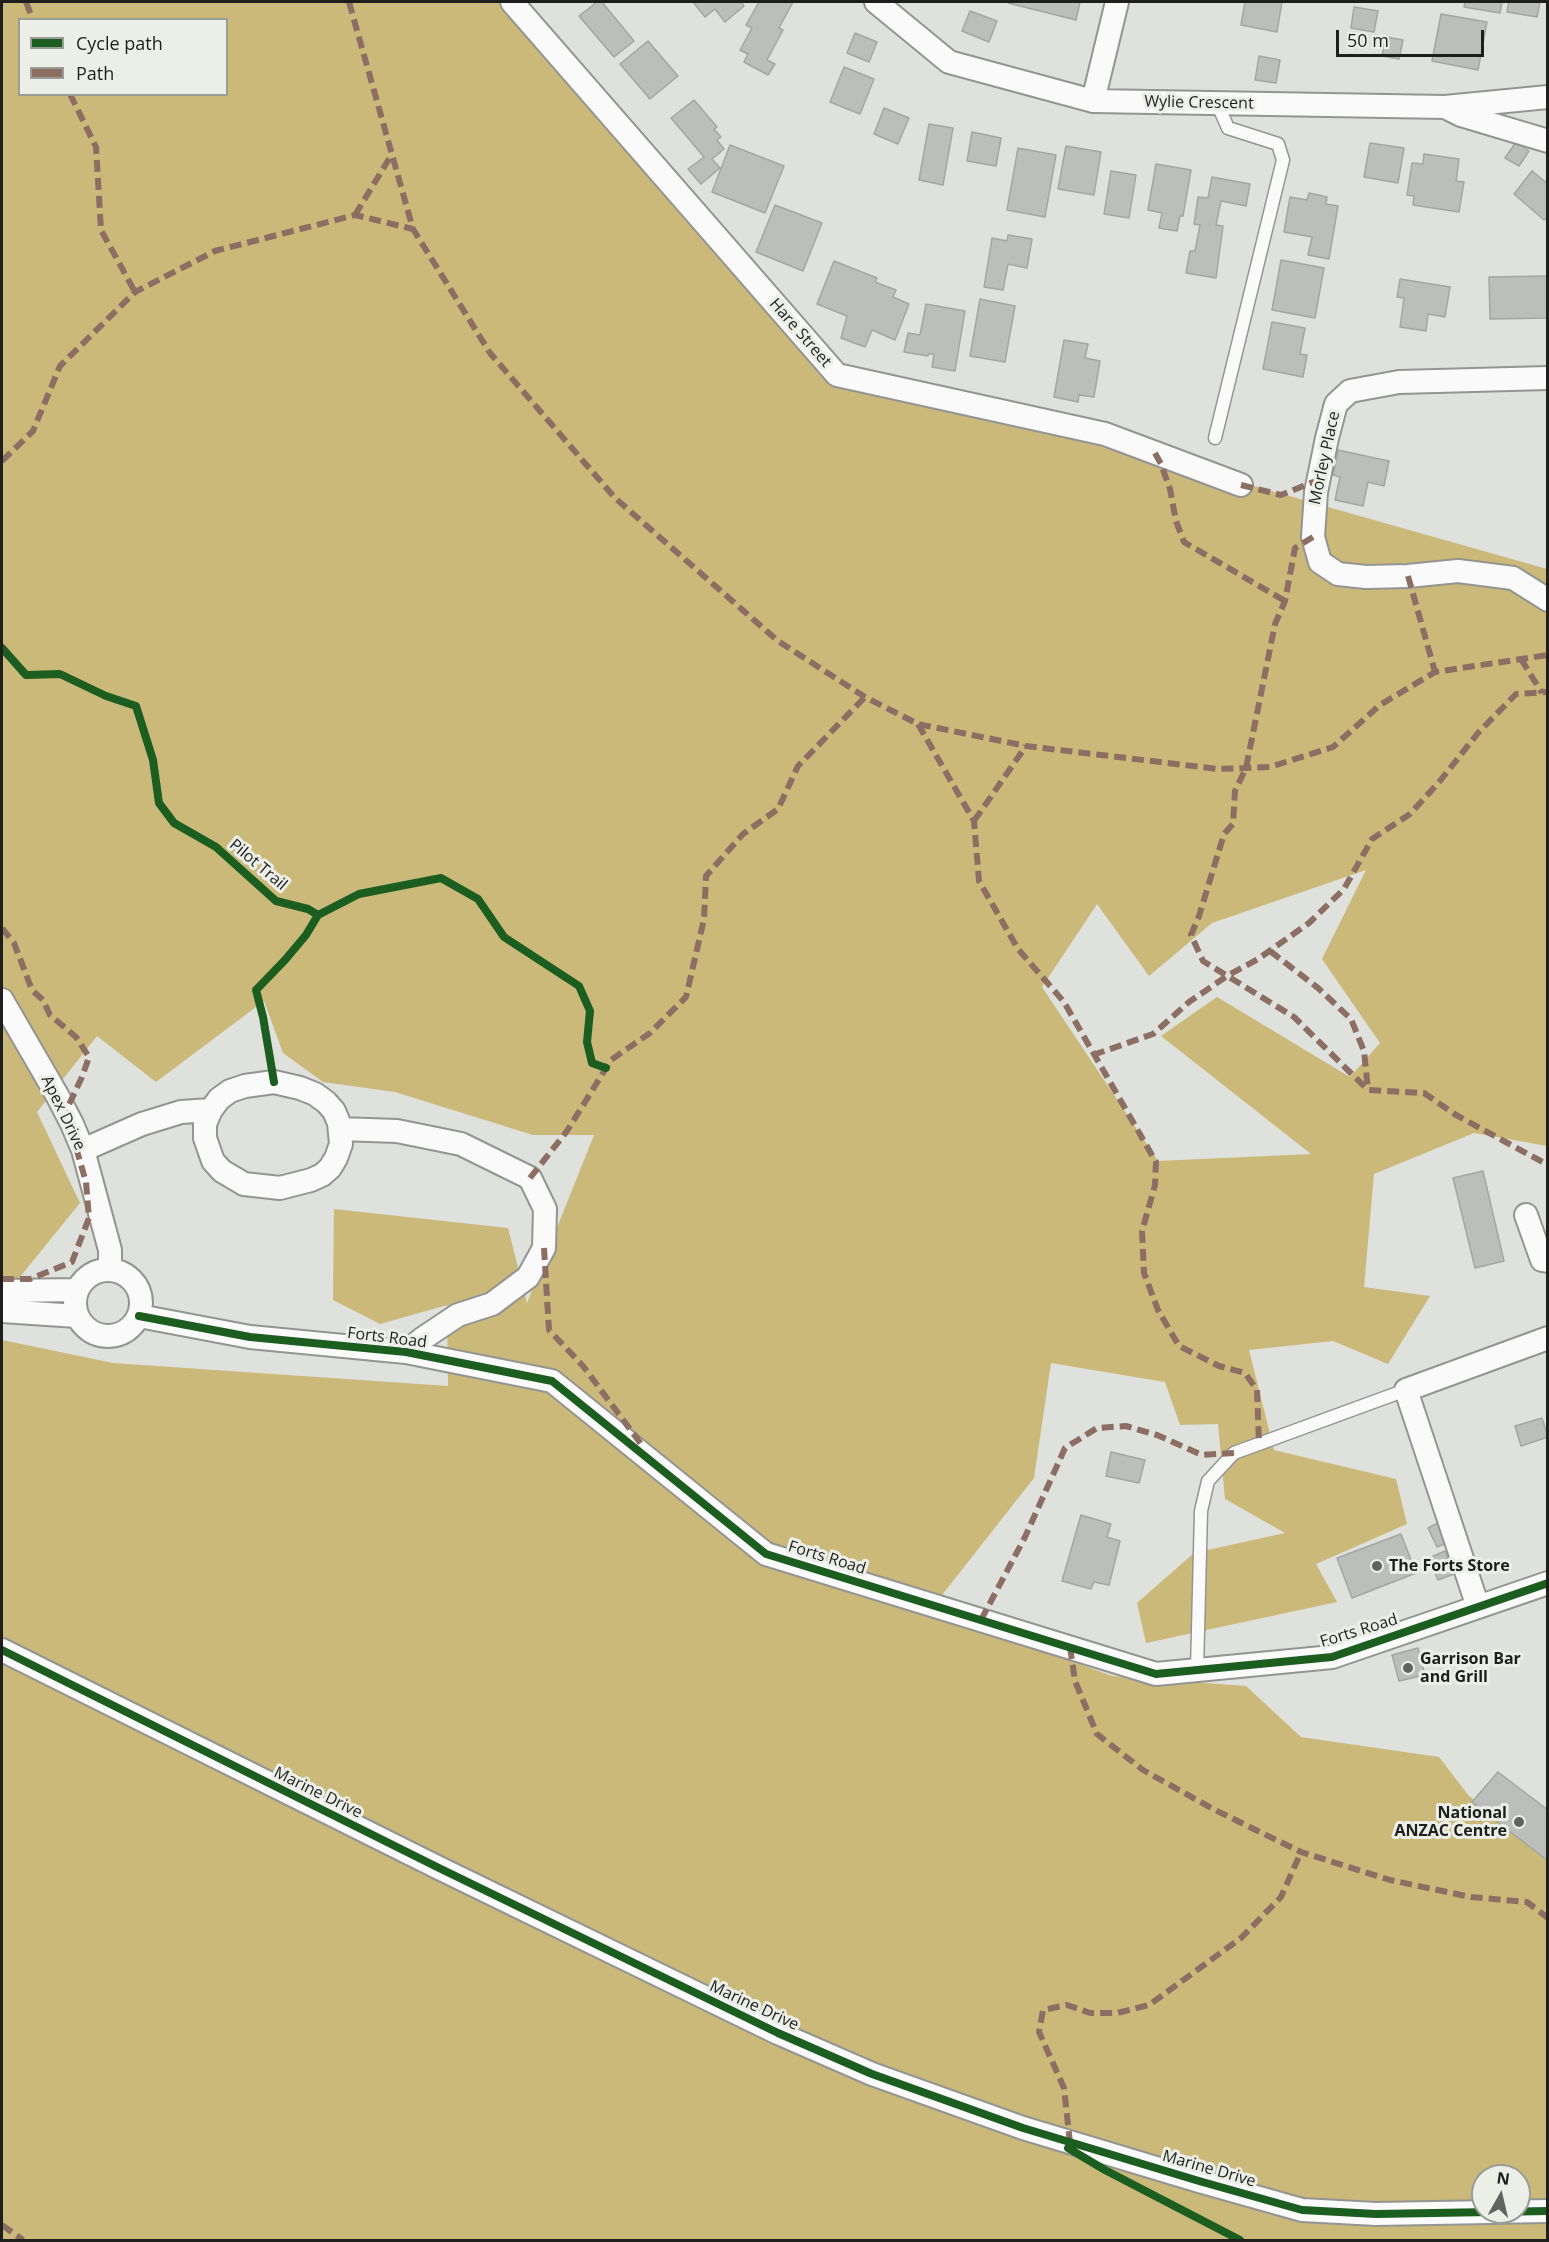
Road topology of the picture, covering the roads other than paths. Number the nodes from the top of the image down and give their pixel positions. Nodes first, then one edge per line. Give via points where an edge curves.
1 (512, 2) edge
2 (876, 2) edge
3 (1117, 2) edge
4 (1548, 97) edge
5 (1093, 101) junction
6 (1216, 103) junction
7 (1445, 108) junction
8 (1548, 141) edge
9 (1548, 378) edge
10 (1215, 438) dead end
11 (1241, 485) dead end
12 (1548, 600) edge
13 (2, 1000) edge
14 (211, 1110) junction
15 (340, 1129) junction
16 (83, 1150) junction
17 (1526, 1215) dead end
18 (1548, 1261) edge
19 (110, 1269) junction
20 (77, 1290) junction
21 (2, 1291) edge
22 (2, 1311) edge
23 (77, 1316) junction
24 (140, 1316) junction
25 (1548, 1338) edge
26 (406, 1352) junction
27 (1406, 1390) junction
28 (1548, 1583) edge
29 (1478, 1607) junction
30 (2, 1650) edge
31 (1197, 1670) junction
32 (1548, 2211) edge

1 - 11 street, Hare Street via 837,375 1105,434
2 - 5 street, Wylie Crescent via 949,62
3 - 5 street
4 - 7 street, Wylie Crescent
5 - 6 street, Wylie Crescent
6 - 7 street, Wylie Crescent
6 - 10 lane via 1228,128 1278,144 1283,160
7 - 8 street
9 - 12 street, Morley Place via 1399,382 1350,391 1336,404 1327,438 1316,492 1313,537 1320,562 1338,574 1408,576 1458,571 1513,578
13 - 16 street, Apex Drive via 57,1095
14 - 15 street via 230,1091 285,1083 326,1102
14 - 15 street via 205,1138 213,1161 232,1178 263,1187 300,1185 322,1175 336,1158 341,1144
14 - 16 street via 171,1115 142,1124
15 - 26 street via 397,1131 460,1144 531,1178 545,1209 544,1248 528,1277 492,1304 458,1315
16 - 19 street, Apex Drive via 110,1250
17 - 18 street via 1542,1260
19 - 20 street via 85,1279
19 - 24 street via 125,1274 137,1285 142,1300
20 - 21 street
20 - 23 street
22 - 23 street
23 - 24 street via 84,1327 108,1337 132,1327
24 - 26 street, Forts Road via 250,1337
25 - 27 street
26 - 31 street, Forts Road via 552,1381 766,1554 1156,1674
27 - 29 street
27 - 31 lane via 1234,1453 1208,1481 1201,1511
28 - 29 street, Forts Road
29 - 31 street, Forts Road via 1332,1657
30 - 32 street, Marine Drive via 439,1868 778,2033 872,2074 1070,2143 1302,2210 1376,2214

